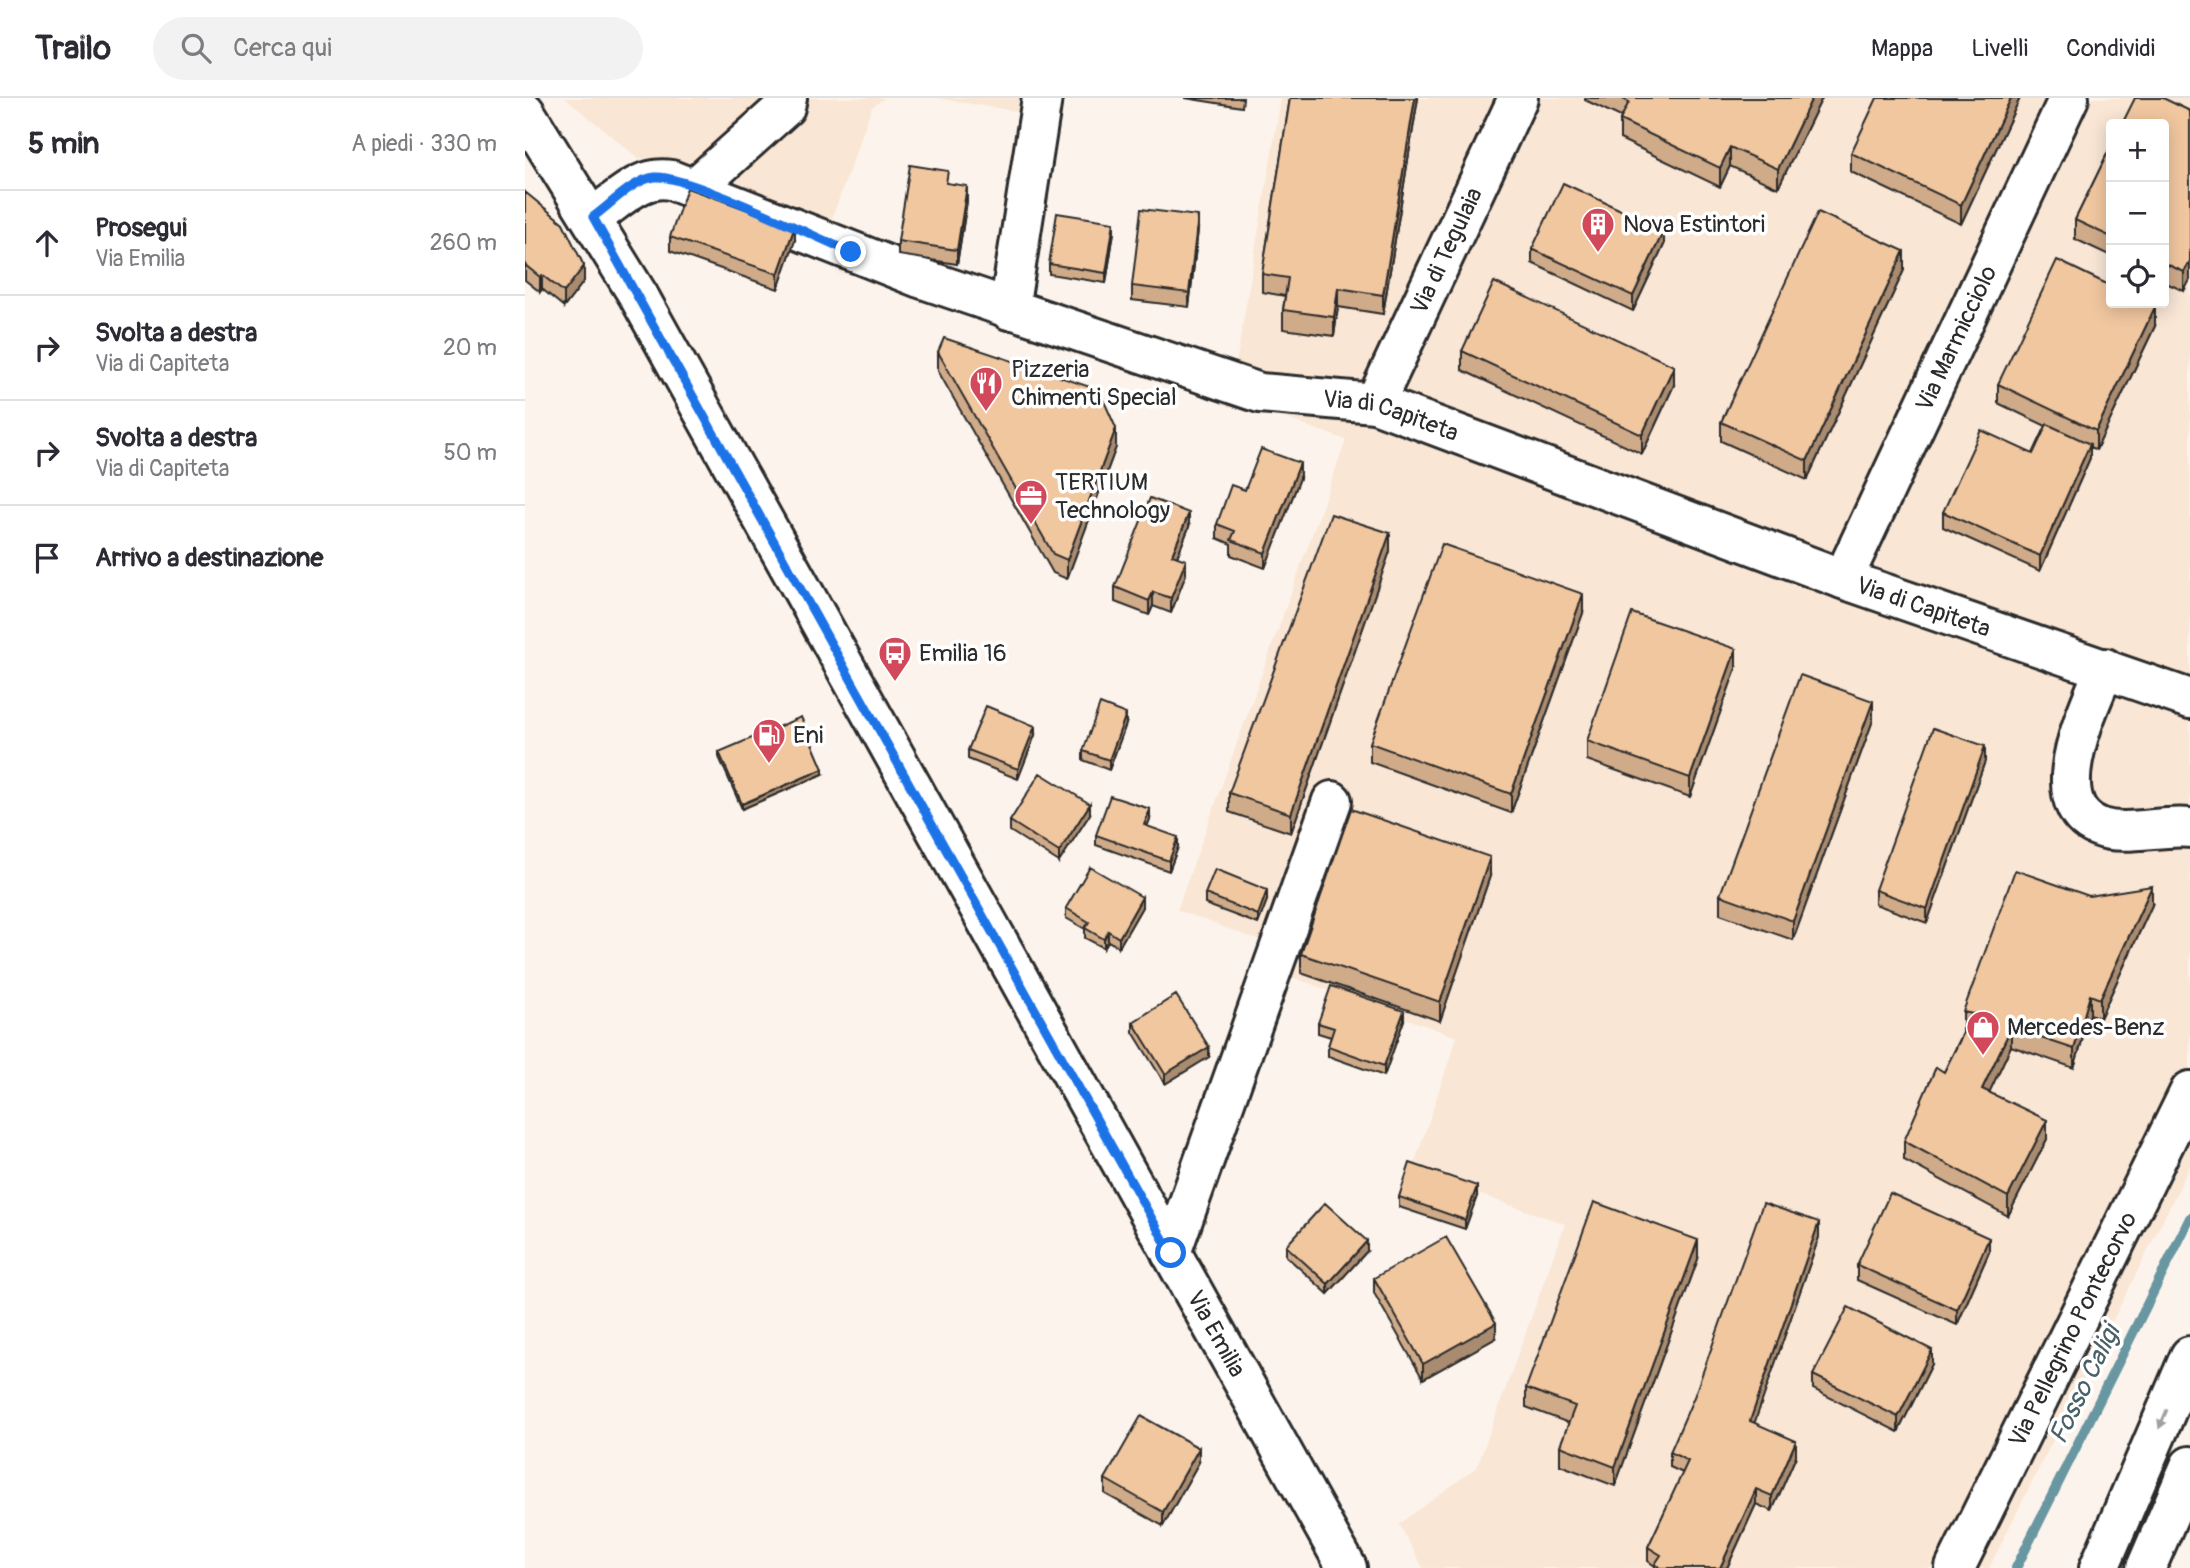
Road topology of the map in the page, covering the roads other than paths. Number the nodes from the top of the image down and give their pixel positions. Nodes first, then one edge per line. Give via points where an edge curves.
1 (787, 98) edge
2 (1042, 98) edge
3 (1518, 98) edge
4 (2069, 98) edge
5 (525, 112) edge
6 (696, 187) junction
7 (593, 217) junction
8 (1009, 310) junction
9 (1375, 403) junction
10 (1843, 579) junction
11 (2105, 668) junction
12 (2190, 699) edge
13 (1332, 801) dead end
14 (2190, 828) edge
15 (2190, 1091) edge
16 (1171, 1253) junction
17 (2190, 1356) edge
18 (2190, 1466) edge
19 (1347, 1568) edge
20 (1955, 1568) edge
21 (2099, 1568) edge
22 (2146, 1568) edge

1 - 6 street via 785,107
2 - 8 street
3 - 9 street, Via di Tegulaia
4 - 10 street, Via Marmicciolo
5 - 7 street, Via Emilia
6 - 7 street, Via di Capiteta via 657,177 644,180
6 - 8 street, Via di Capiteta via 851,252
7 - 16 street, Via Emilia
8 - 9 street, Via di Capiteta via 1260,393
9 - 10 street, Via di Capiteta
10 - 11 street, Via di Capiteta
11 - 12 street, Via di Capiteta
11 - 14 street via 2077,739 2070,778 2079,813 2095,826 2114,830
13 - 16 street
15 - 20 street, Via Pellegrino Pontecorvo
16 - 19 street, Via Emilia
17 -> 21 street
18 - 22 street

